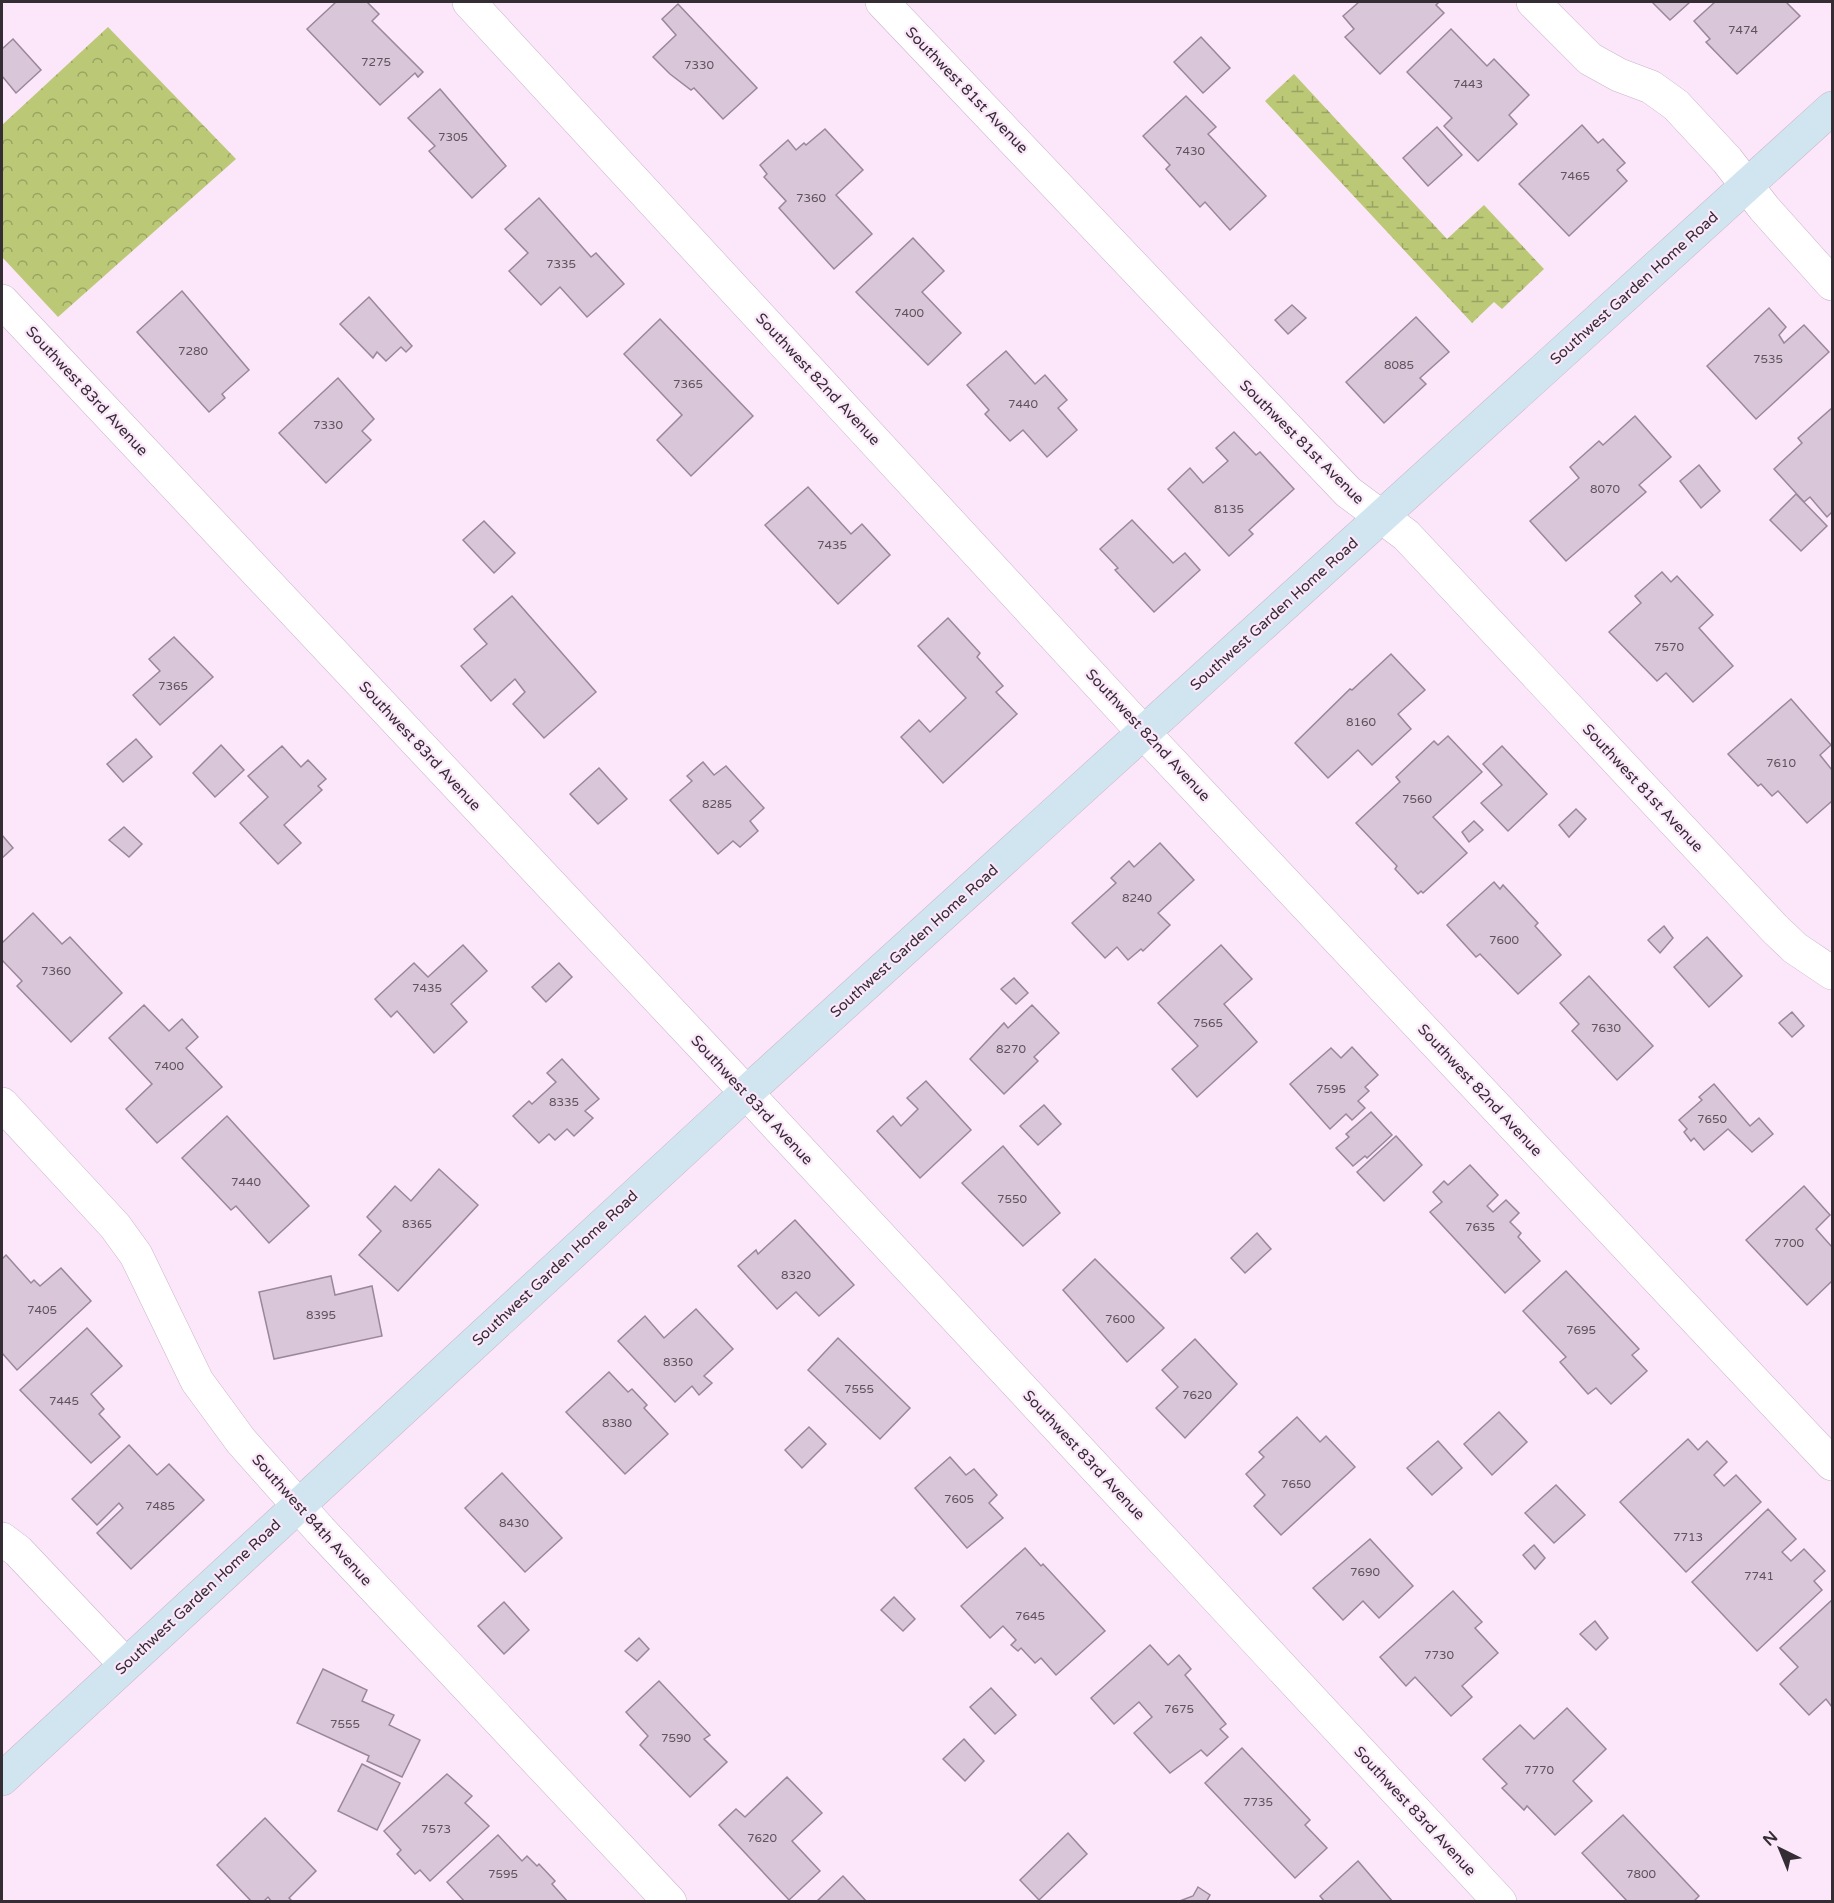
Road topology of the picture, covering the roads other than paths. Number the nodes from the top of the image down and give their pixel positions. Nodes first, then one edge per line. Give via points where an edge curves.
1 (469, 2) edge
2 (882, 2) edge
3 (1533, 2) edge
4 (1833, 108) edge
5 (1747, 186) junction
6 (1833, 284) edge
7 (2, 301) edge
8 (1380, 517) junction
9 (1144, 733) junction
10 (1833, 973) edge
11 (746, 1093) junction
12 (2, 1104) edge
13 (1833, 1464) edge
14 (298, 1506) junction
15 (2, 1539) edge
16 (125, 1664) junction
17 (2, 1779) edge
18 (670, 1902) edge
19 (1500, 1902) edge

1 - 9 street, Southwest 82nd Avenue
2 - 8 street, Southwest 81st Avenue via 1348,492
3 - 5 street via 1590,59 1665,95 1728,160
4 - 5 main road, Southwest Garden Home Road
5 - 6 street
5 - 8 main road, Southwest Garden Home Road
7 - 11 street, Southwest 83rd Avenue
8 - 9 main road, Southwest Garden Home Road
8 - 10 street, Southwest 81st Avenue via 1406,535 1775,928 1795,948
9 - 11 main road, Southwest Garden Home Road
9 - 13 street, Southwest 82nd Avenue
11 - 14 main road, Southwest Garden Home Road
11 - 19 street, Southwest 83rd Avenue
12 - 14 street, Southwest 84th Avenue via 115,1226 136,1255 197,1381 224,1420
14 - 16 main road, Southwest Garden Home Road
14 - 18 street, Southwest 84th Avenue
15 - 16 street
16 - 17 main road, Southwest Garden Home Road

